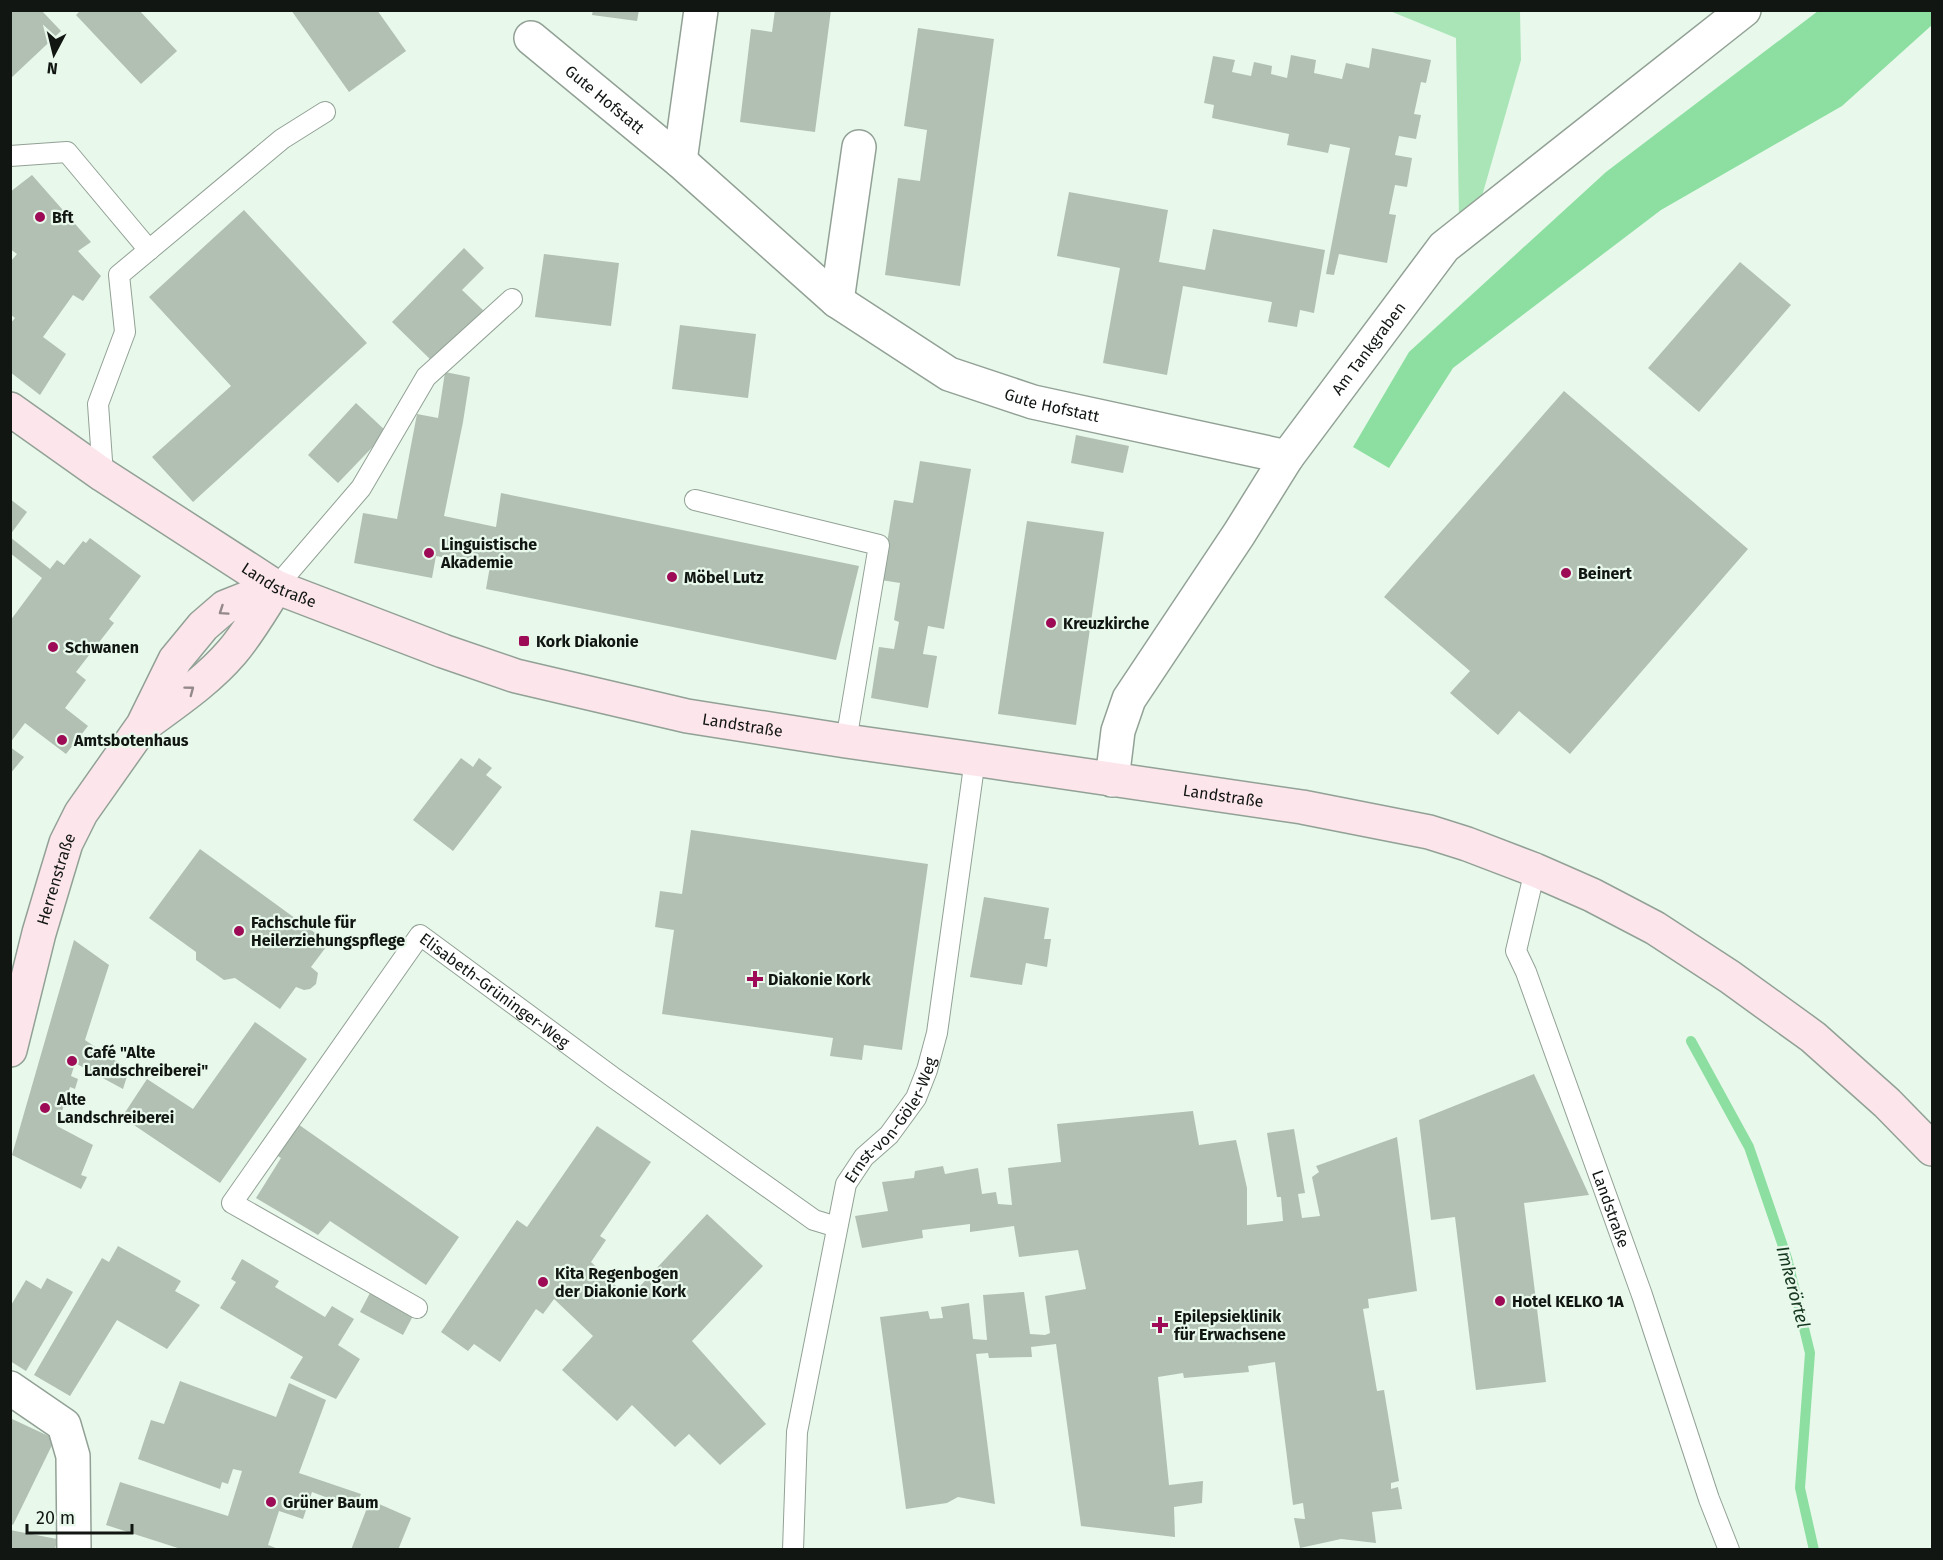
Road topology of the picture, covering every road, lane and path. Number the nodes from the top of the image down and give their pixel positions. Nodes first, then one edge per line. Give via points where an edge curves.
1 (700, 10) edge
2 (1744, 10) edge
3 (531, 38) dead end
4 (325, 112) dead end
5 (859, 147) dead end
6 (10, 156) edge
7 (680, 160) junction
8 (148, 250) junction
9 (512, 299) dead end
10 (837, 301) junction
11 (10, 409) edge
12 (1287, 457) junction
13 (103, 475) junction
14 (695, 500) dead end
15 (276, 587) junction
16 (846, 741) junction
17 (975, 759) junction
18 (1112, 780) junction
19 (1535, 870) junction
20 (10, 1050) edge
21 (1932, 1149) edge
22 (837, 1227) junction
23 (417, 1308) dead end
24 (10, 1388) edge
25 (74, 1550) edge
26 (793, 1550) edge
27 (1730, 1550) edge

1 - 7 street
2 - 12 street, Am Tankgraben via 1444,247
3 - 7 street, Gute Hofstatt
4 - 8 lane via 282,139
5 - 10 street
6 - 8 lane via 67,152
7 - 10 street, Gute Hofstatt
8 - 13 lane via 119,275 125,332 98,404
9 - 15 lane via 426,377 361,488
10 - 12 street, Gute Hofstatt via 950,374 1033,402
11 - 13 main road, Landstraße
12 - 18 street, Am Tankgraben via 1129,699 1118,731
13 - 15 main road, Landstraße
14 - 16 lane via 879,545
15 - 16 main road, Landstraße via 516,676 687,716
15 - 20 main road, Herrenstraße via 225,607 203,626 175,660 143,725 81,813 66,843 39,933
16 - 17 main road, Landstraße
17 - 18 main road, Landstraße
17 - 22 lane, Ernst-von-Göler-Weg via 937,1033 927,1070 916,1098 888,1135 864,1157 846,1184
18 - 19 main road, Landstraße via 1302,807 1429,832
19 - 21 main road, Landstraße via 1655,927 1730,977 1813,1037
19 - 27 lane, Landstraße via 1510,948 1526,972
22 - 23 lane, Elisabeth-Grüninger-Weg via 814,1220 420,935 232,1203
22 - 26 lane, Ernst-von-Göler-Weg via 797,1432
24 - 25 street via 64,1425 73,1456

